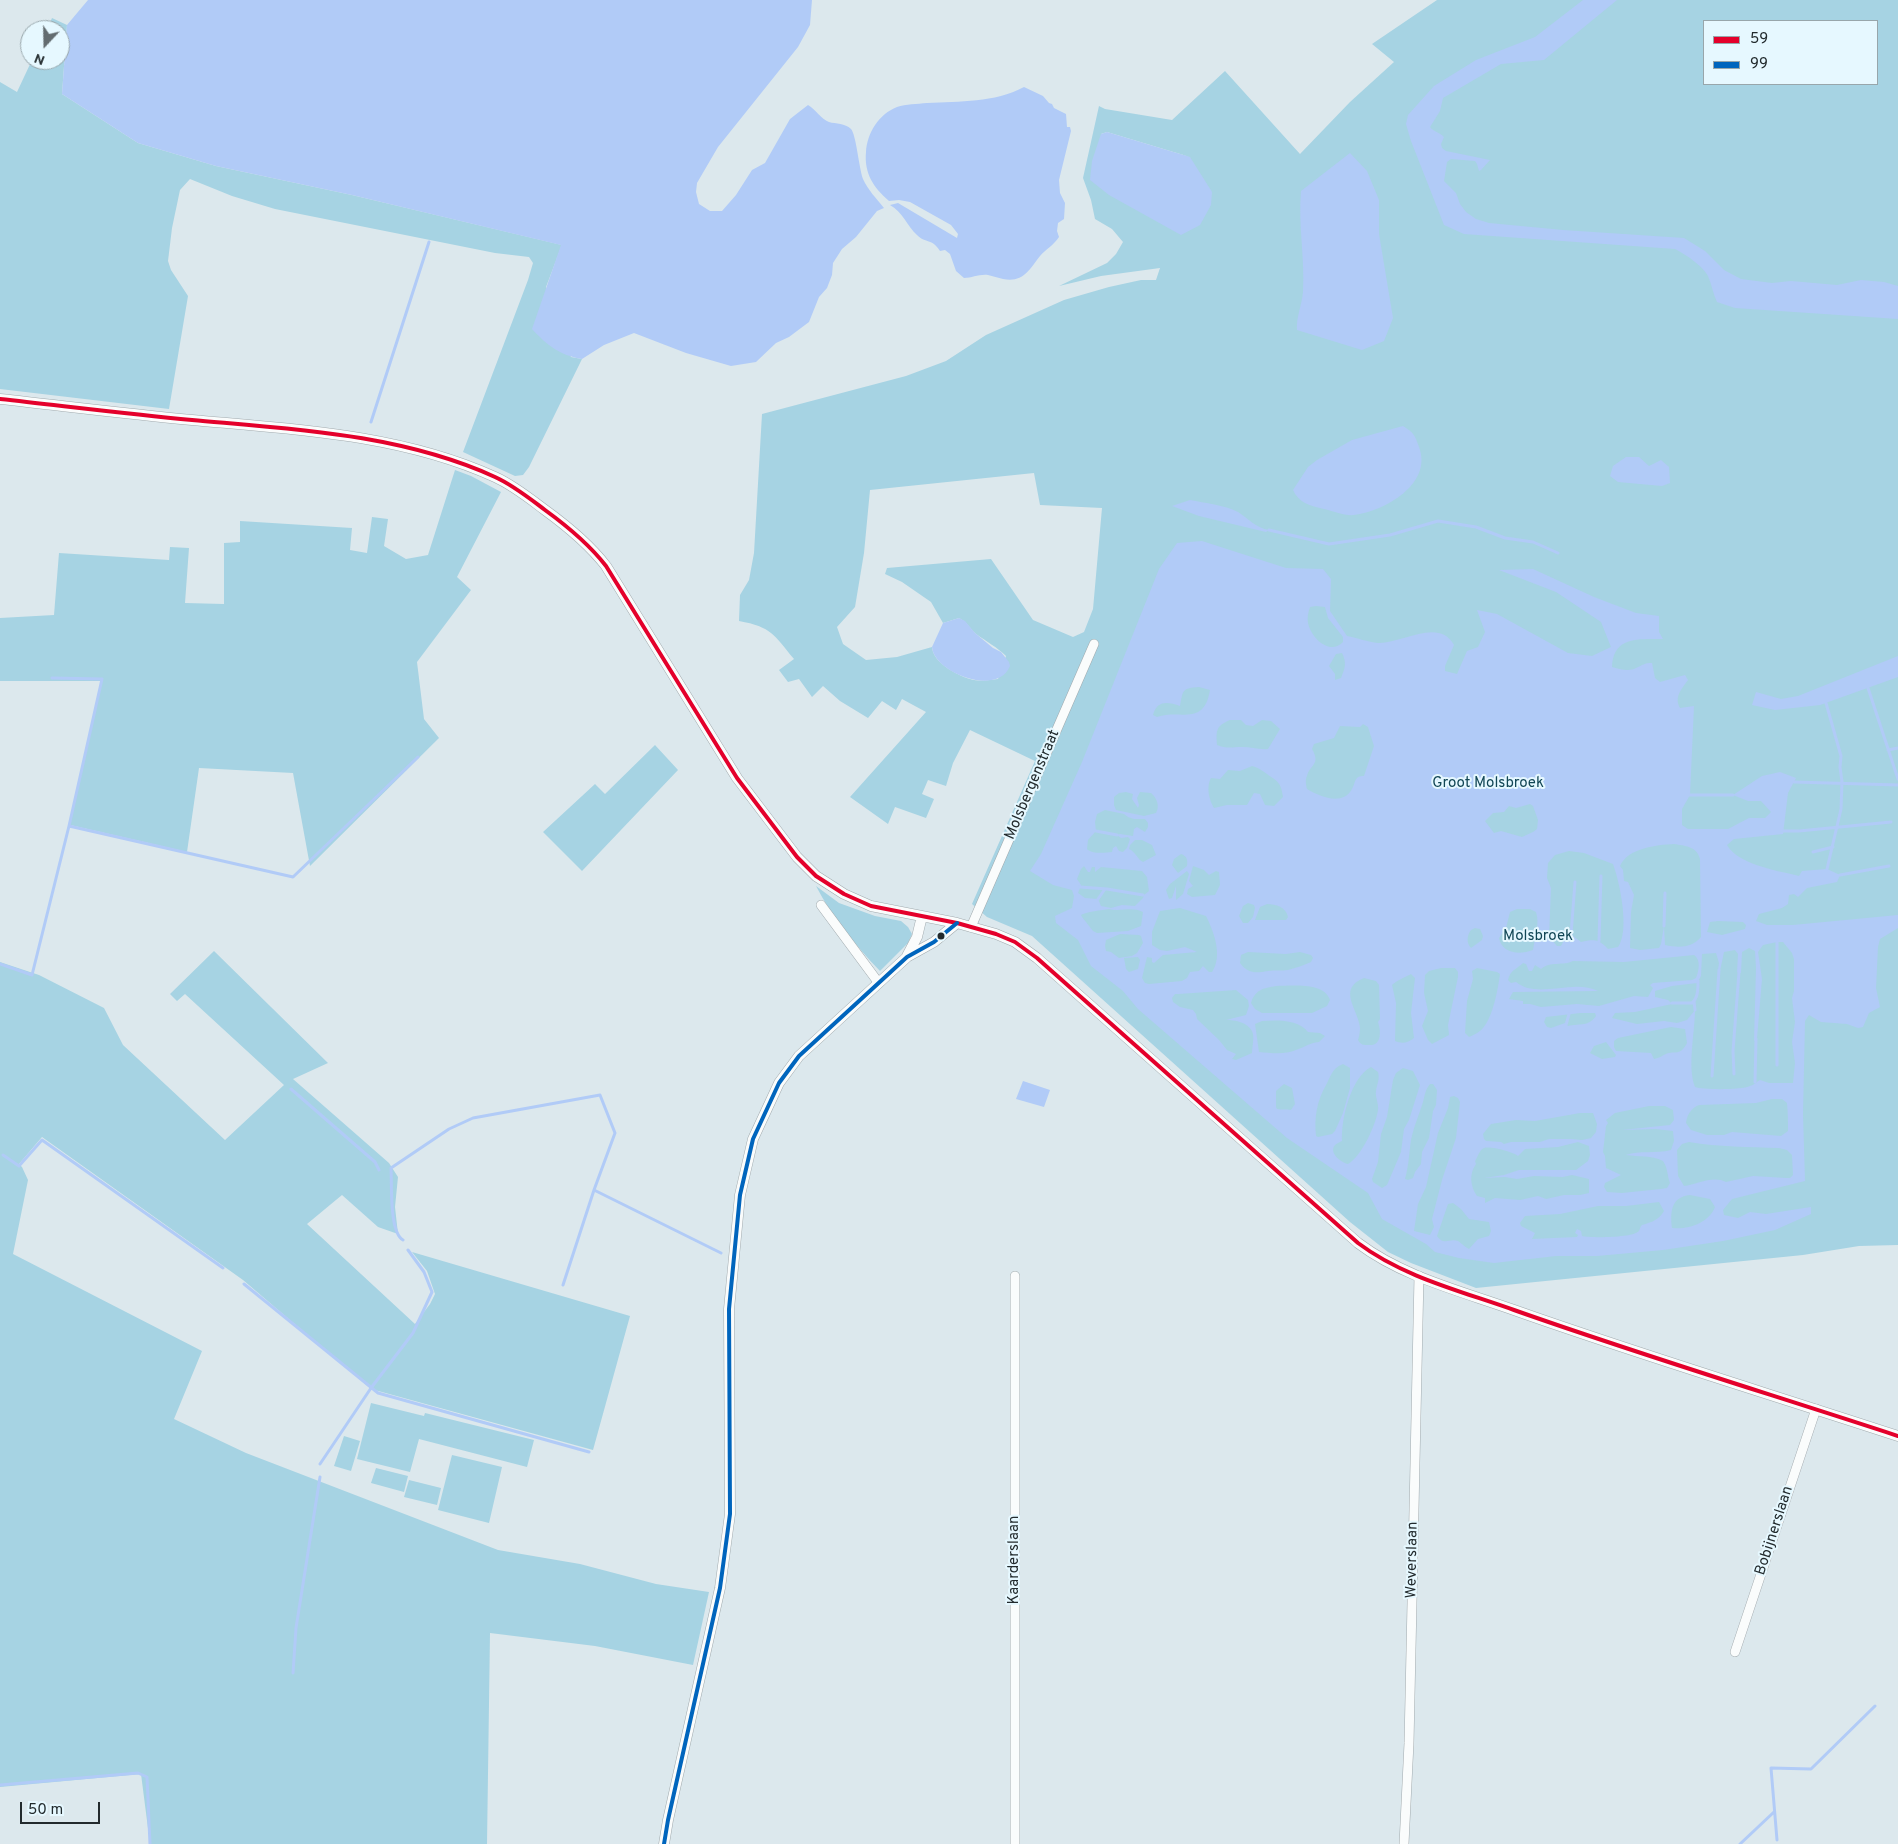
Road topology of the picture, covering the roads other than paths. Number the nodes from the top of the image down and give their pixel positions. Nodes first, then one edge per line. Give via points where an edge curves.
1 (0, 399) edge
2 (1094, 644) dead end
3 (821, 905) dead end
4 (922, 916) junction
5 (957, 923) junction
6 (971, 927) junction
7 (907, 957) junction
8 (878, 982) junction
9 (1015, 1276) dead end
10 (1419, 1276) junction
11 (1816, 1409) junction
12 (1898, 1436) edge
13 (1735, 1652) dead end
14 (664, 1844) edge
15 (1015, 1844) edge
16 (1404, 1844) edge

1 - 4 street via 346,436 421,451 496,477 562,522 606,566 737,778 797,857 816,876 844,894 871,906
2 - 6 street, Molsbergenstraat
3 - 8 street
4 - 5 street
4 - 7 street via 917,938
5 - 6 street
5 - 7 street via 934,942
6 - 10 street via 1015,942 1037,958 1358,1243 1376,1256
7 - 8 street
8 - 14 street via 799,1056 779,1083 753,1139 740,1195 729,1309 730,1514 720,1588
9 - 15 street, Kaarderslaan
10 - 11 street via 1567,1329
10 - 16 street, Weverslaan
11 - 12 street
11 - 13 street, Bobijnerslaan

